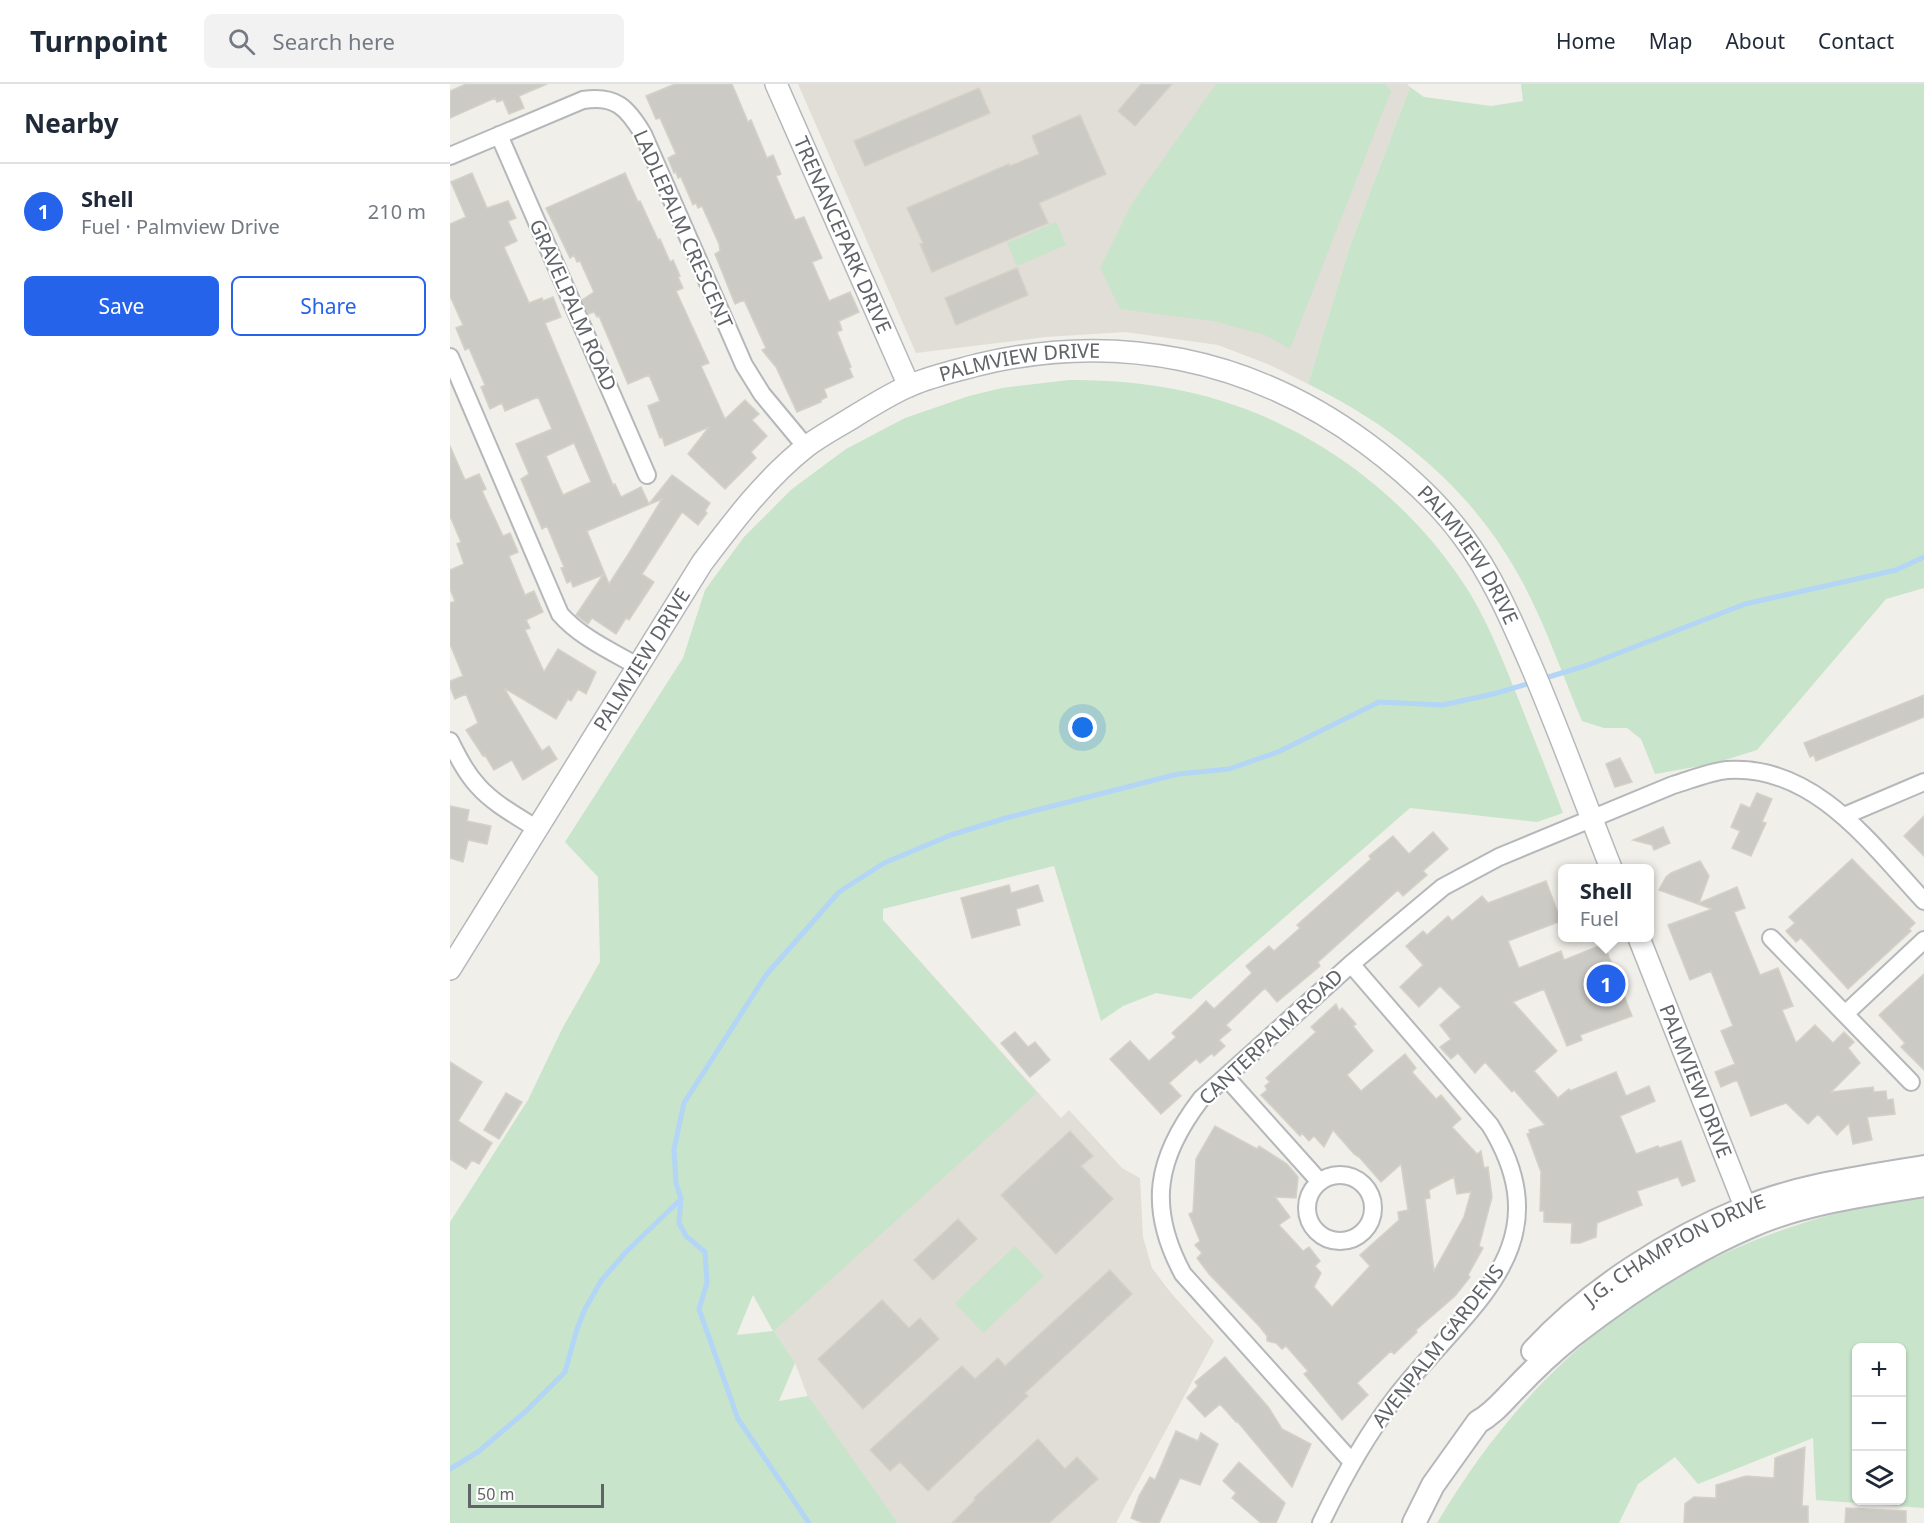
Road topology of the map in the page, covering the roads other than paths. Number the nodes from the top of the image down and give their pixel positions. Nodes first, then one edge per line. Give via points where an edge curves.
1 (776, 84) edge
2 (499, 135) junction
3 (450, 156) edge
4 (450, 357) edge
5 (909, 386) junction
6 (806, 447) junction
7 (647, 475) dead end
8 (637, 666) junction
9 (450, 741) edge
10 (1924, 782) edge
11 (1844, 816) junction
12 (1592, 820) junction
13 (537, 829) junction
14 (1609, 864) edge
15 (1924, 901) edge
16 (1771, 938) dead end
17 (1924, 940) edge
18 (1641, 942) edge
19 (1351, 964) junction
20 (450, 969) edge
21 (1845, 1014) junction
22 (1226, 1077) junction
23 (1911, 1082) dead end
24 (1924, 1167) edge
25 (1320, 1182) dead end
26 (1924, 1185) edge
27 (1749, 1216) junction
28 (1352, 1462) junction
29 (1321, 1523) edge
30 (1414, 1523) edge

1 - 5 street, TRENANCEPARK DRIVE
2 - 3 street, LADLEPALM CRESCENT
2 - 6 street, LADLEPALM CRESCENT via 583,100 598,98 622,106 633,117 744,364 762,394
2 - 7 street, GRAVELPALM ROAD
4 - 8 street via 560,614 568,624
5 - 6 street, PALMVIEW DRIVE
5 - 12 street, PALMVIEW DRIVE via 940,374 1047,352 1141,352 1238,375 1287,394 1338,422 1394,463 1462,535 1500,597 1521,642
6 - 8 street, PALMVIEW DRIVE via 734,520
8 - 13 street, PALMVIEW DRIVE
9 - 13 street via 477,785
10 - 11 street
11 - 12 street, CANTERPALM ROAD via 1795,783 1743,770 1700,776
11 - 15 street, CANTERPALM ROAD
12 - 14 street, PALMVIEW DRIVE
12 - 19 street, CANTERPALM ROAD via 1466,873 1426,900
13 - 20 street, PALMVIEW DRIVE
16 - 21 street
17 - 21 street
18 - 27 street, PALMVIEW DRIVE
19 - 22 street, CANTERPALM ROAD
19 - 28 street, AVENPALM GARDENS via 1490,1125 1504,1148 1518,1198 1512,1245 1500,1271 1394,1399
21 - 23 street
22 - 25 street
22 - 28 street, CANTERPALM ROAD via 1187,1118 1163,1169 1162,1221 1171,1251 1183,1274
24 - 27 main road, J.G. CHAMPION DRIVE via 1832,1184
26 - 27 main road, J.G. CHAMPION DRIVE
27 - 30 main road, J.G. CHAMPION DRIVE via 1656,1254 1587,1302 1544,1340 1480,1413
28 - 29 street, AVENPALM GARDENS

